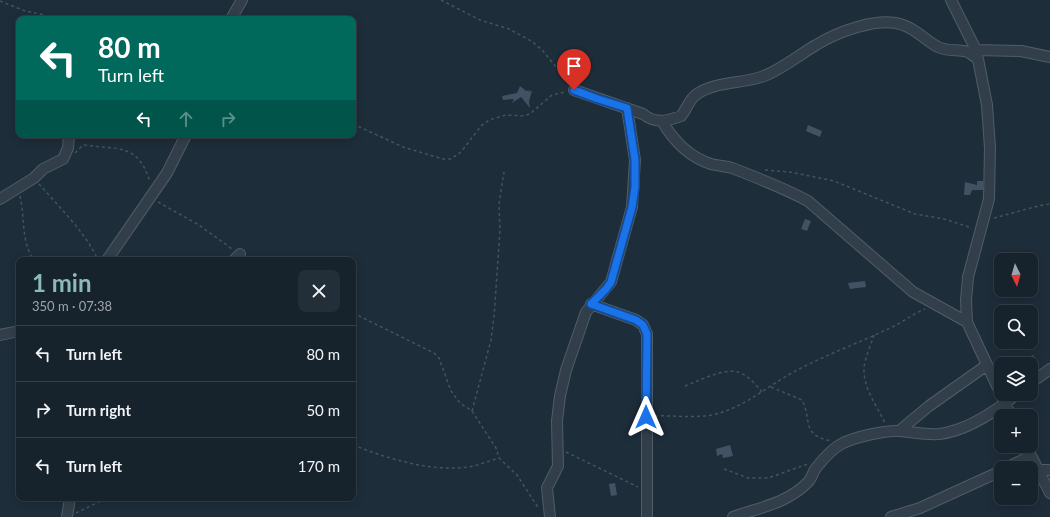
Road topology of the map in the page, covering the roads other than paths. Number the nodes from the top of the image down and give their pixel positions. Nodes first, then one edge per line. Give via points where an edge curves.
1 (242, 0) edge
2 (952, 0) edge
3 (233, 16) edge
4 (977, 55) junction
5 (1050, 57) edge
6 (574, 90) road end
7 (627, 108) junction
8 (662, 121) junction
9 (68, 138) edge
10 (182, 138) edge
11 (0, 199) edge
12 (109, 257) edge
13 (591, 304) junction
14 (967, 322) junction
15 (16, 332) edge
16 (0, 335) edge
17 (987, 365) junction
18 (1050, 369) edge
19 (1038, 378) edge
20 (1009, 401) edge
21 (1005, 404) junction
22 (1008, 409) edge
23 (899, 431) junction
24 (1030, 453) edge
25 (1031, 456) junction
26 (1021, 461) edge
27 (1034, 461) edge
28 (1038, 470) joint
29 (1050, 470) edge
30 (994, 473) edge
31 (1050, 493) edge
32 (70, 501) edge
33 (70, 516) edge
34 (550, 517) edge
35 (647, 517) edge
36 (732, 517) edge
37 (890, 517) edge

1 - 3 street
2 - 4 street
4 - 5 street via 1021,51
4 - 8 street via 944,50 902,24 871,24 842,32 817,44 764,76 697,94 681,116
4 - 14 street via 987,104 990,148 989,199 968,277
6 - 7 street
7 - 8 street via 649,119
7 - 13 street via 635,160 632,207 611,282
8 - 14 street via 672,138 693,155 808,201 913,292
9 - 11 street via 63,158 42,169 34,178
10 - 12 street via 167,173
13 - 34 street via 582,319 560,396 557,421 558,466 547,488
13 - 35 street via 636,320 643,325 647,334
14 - 17 street
15 - 16 street
17 - 21 street
17 - 23 street
18 - 19 street
20 - 21 street
21 - 22 street
21 - 23 street via 969,424 947,432 920,434
23 - 36 street via 889,431 843,443 823,459 809,480 800,488 782,500
24 - 25 street
25 - 26 street
25 - 27 street
28 - 29 street
28 - 31 street
30 - 37 street via 920,508
32 - 33 street

